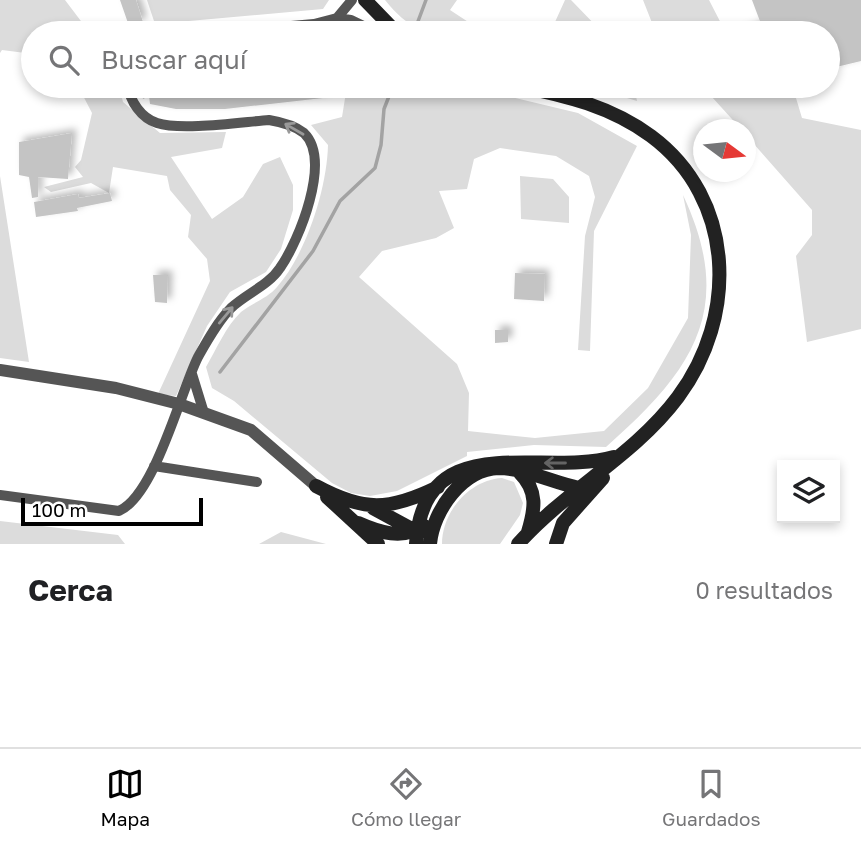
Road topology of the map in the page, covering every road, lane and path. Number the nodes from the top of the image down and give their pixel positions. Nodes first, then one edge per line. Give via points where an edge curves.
1 (352, 0) edge
2 (365, 0) edge
3 (340, 19) junction
4 (330, 21) edge
5 (345, 21) edge
6 (385, 21) edge
7 (130, 98) edge
8 (567, 98) edge
9 (0, 370) edge
10 (192, 373) junction
11 (179, 404) junction
12 (204, 413) junction
13 (622, 455) junction
14 (154, 466) junction
15 (519, 472) junction
16 (257, 482) dead end
17 (316, 486) junction
18 (439, 486) junction
19 (460, 486) junction
20 (579, 488) junction
21 (0, 495) edge
22 (371, 507) junction
23 (358, 523) junction
24 (416, 537) edge
25 (523, 539) edge
26 (378, 544) edge
27 (424, 544) edge
28 (430, 544) edge
29 (556, 544) edge

1 - 3 street
2 - 6 main road
3 - 4 street
3 - 5 street
10 -> 7 street via 229,310 270,281 282,266 302,221 316,161 303,133 288,124 269,120 156,123
8 - 13 main road via 624,119 651,136 687,173 712,223 719,256 713,334 699,366 678,398
9 - 11 street via 116,388
10 - 11 street
10 - 12 street
11 - 12 street
11 - 14 street
12 - 17 street via 251,430
13 -> 18 main road via 579,463 490,462 454,475
13 - 20 main road
13 - 29 main road via 563,523
14 - 16 street
14 - 21 street via 138,497 119,511
15 - 19 main road via 491,469
15 - 20 main road
15 - 25 main road via 535,501
17 - 22 main road
17 - 23 main road
18 - 22 main road via 405,501
18 - 24 main road via 424,510
19 - 24 main road via 437,503
19 - 28 main road via 440,510
20 - 25 main road
22 - 24 main road
23 - 24 main road
23 - 26 main road
24 - 27 main road

